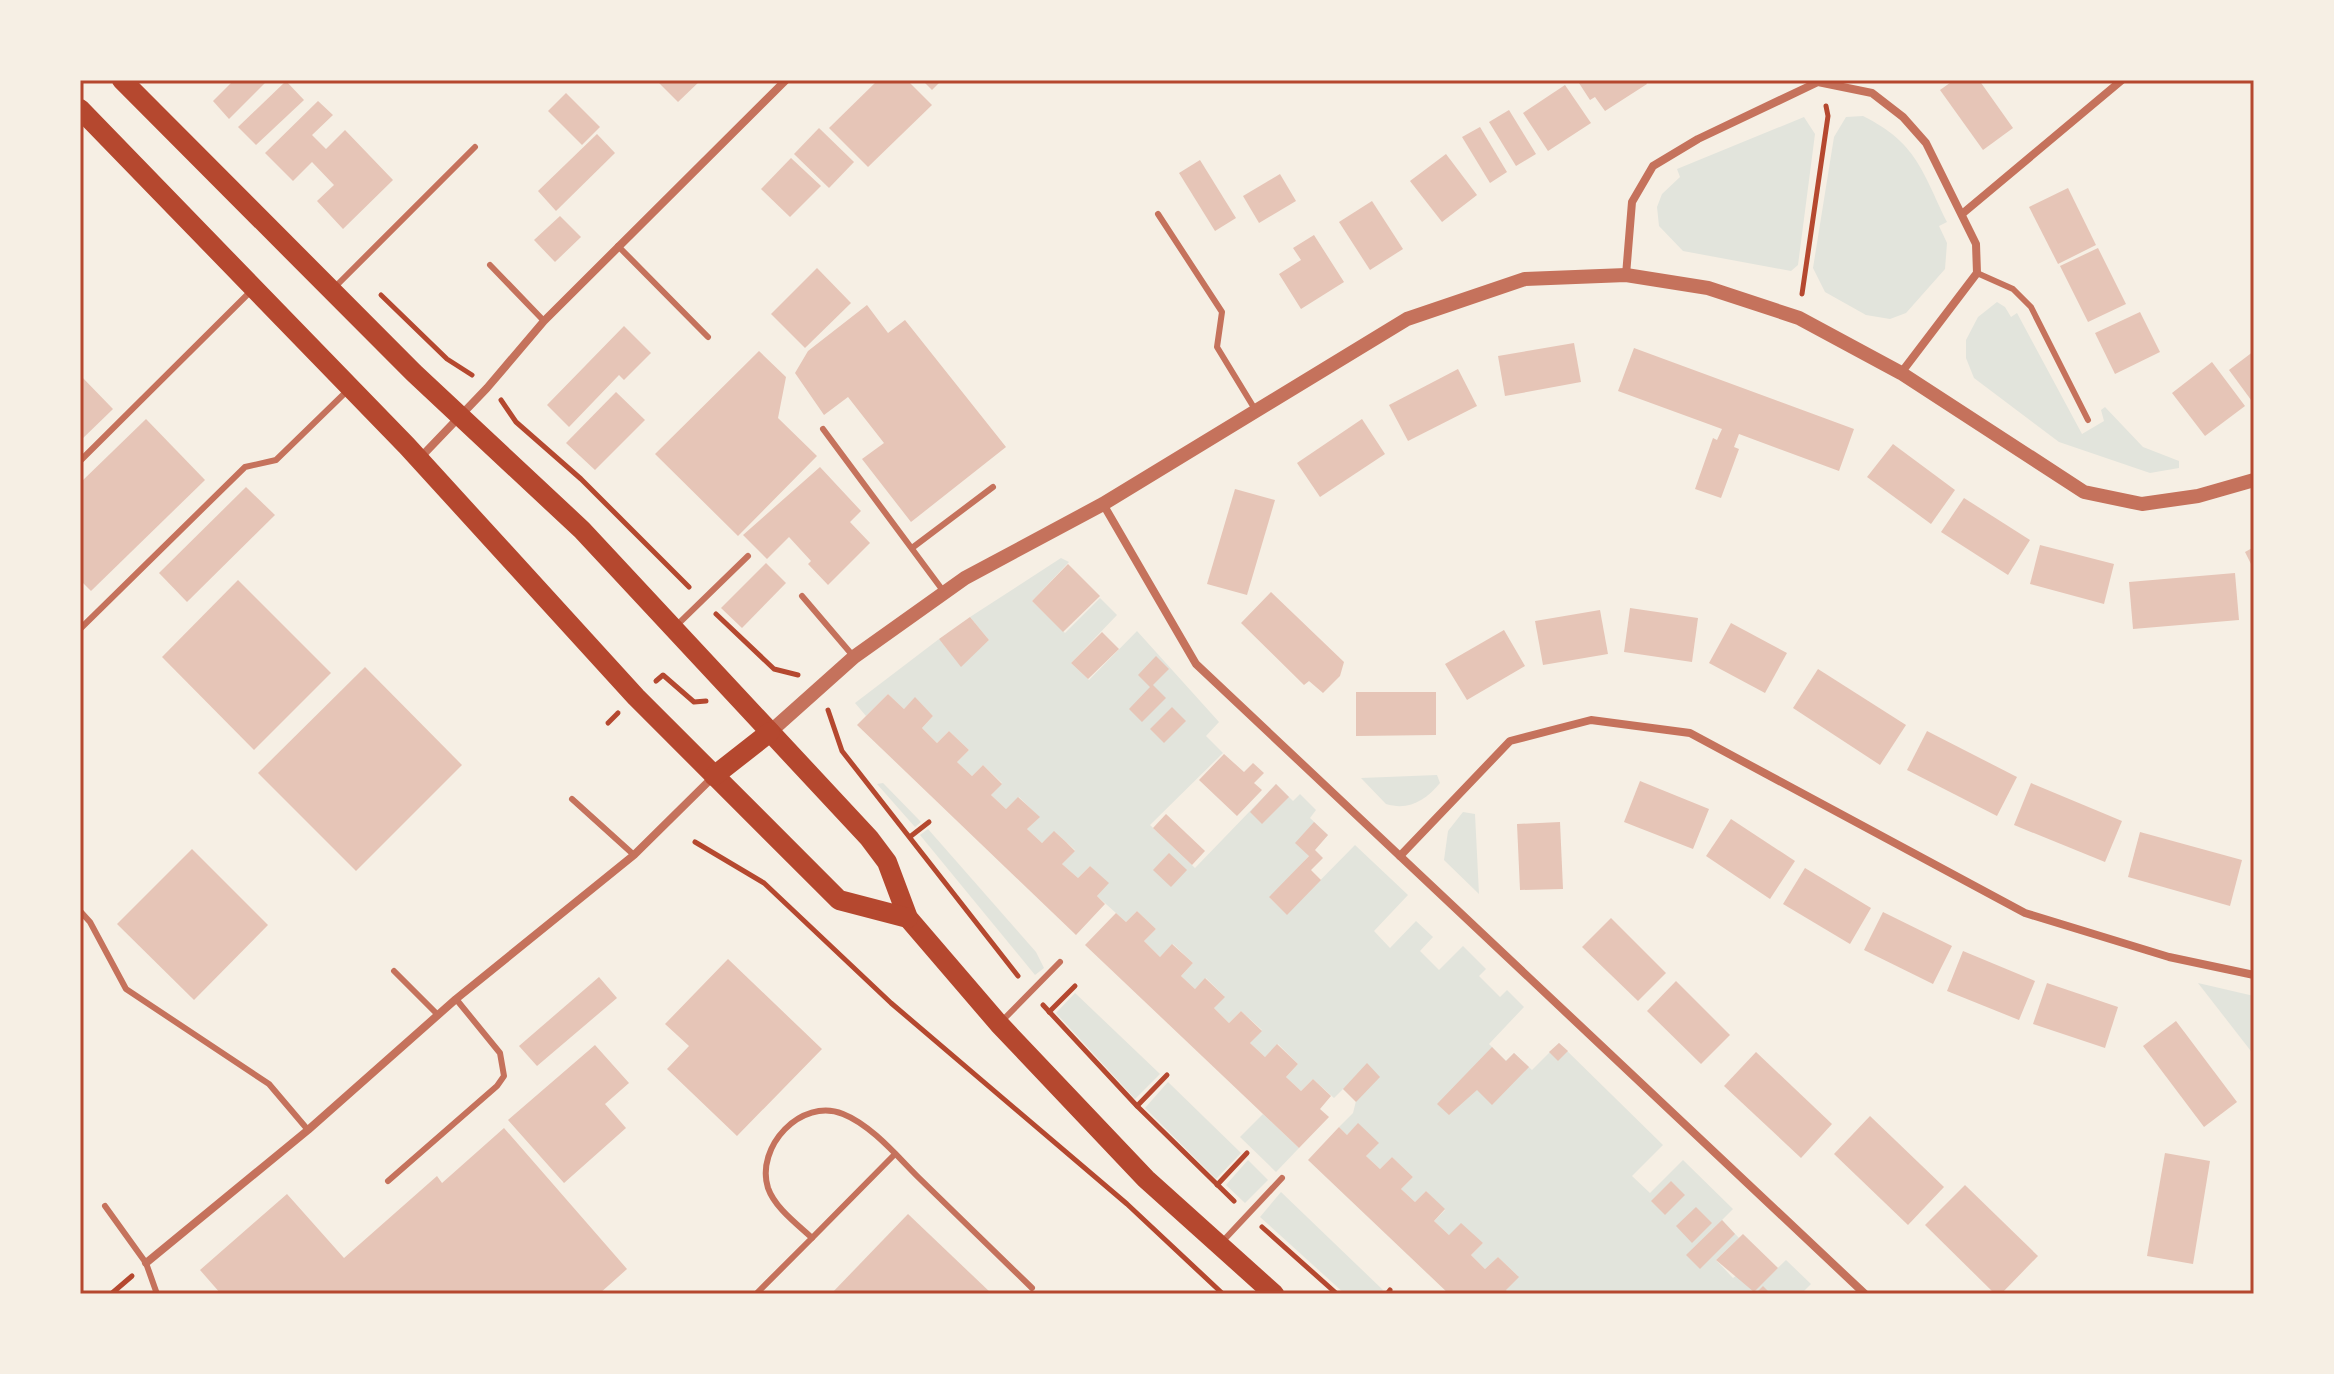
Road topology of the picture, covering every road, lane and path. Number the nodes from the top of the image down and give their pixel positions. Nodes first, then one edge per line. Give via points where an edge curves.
1 (122, 80) edge
2 (209, 80) edge
3 (217, 80) edge
4 (786, 80) edge
5 (2122, 80) edge
6 (1818, 81) edge
7 (80, 109) edge
8 (475, 147) dead end
9 (1158, 214) dead end
10 (1962, 214) junction
11 (618, 246) junction
12 (490, 265) dead end
13 (1977, 273) junction
14 (1626, 275) junction
15 (253, 288) junction
16 (332, 289) junction
17 (1799, 318) junction
18 (544, 321) junction
19 (708, 337) dead end
20 (1901, 373) junction
21 (350, 387) junction
22 (508, 406) dead end
23 (1256, 411) junction
24 (460, 418) junction
25 (2088, 420) dead end
26 (823, 429) dead end
27 (419, 459) junction
28 (80, 461) edge
29 (2254, 480) edge
30 (993, 487) dead end
31 (1103, 504) junction
32 (912, 548) junction
33 (748, 556) dead end
34 (944, 592) junction
35 (802, 596) dead end
36 (702, 600) junction
37 (674, 628) junction
38 (80, 629) edge
39 (854, 657) junction
40 (797, 674) dead end
41 (655, 682) dead end
42 (707, 701) dead end
43 (832, 714) dead end
44 (770, 732) junction
45 (714, 776) junction
46 (572, 799) dead end
47 (929, 822) dead end
48 (911, 836) junction
49 (695, 842) dead end
50 (634, 855) junction
51 (1400, 856) junction
52 (770, 877) dead end
53 (764, 883) junction
54 (80, 911) edge
55 (908, 918) junction
56 (1060, 962) dead end
57 (394, 971) dead end
58 (2254, 975) edge
59 (1024, 984) dead end
60 (1075, 986) dead end
61 (456, 999) junction
62 (1040, 1003) dead end
63 (1049, 1012) junction
64 (438, 1015) junction
65 (999, 1024) junction
66 (1167, 1075) dead end
67 (1137, 1106) junction
68 (308, 1130) junction
69 (1247, 1153) dead end
70 (895, 1154) junction
71 (1282, 1178) dead end
72 (388, 1181) dead end
73 (1217, 1185) junction
74 (105, 1206) dead end
75 (1243, 1209) dead end
76 (1258, 1223) dead end
77 (812, 1238) junction
78 (1220, 1244) junction
79 (146, 1263) junction
80 (1032, 1288) dead end
81 (117, 1289) dead end
82 (111, 1294) edge
83 (157, 1294) edge
84 (756, 1294) edge
85 (1223, 1294) edge
86 (1274, 1294) edge
87 (1337, 1294) edge
88 (1865, 1294) edge

1 - 16 main road
2 - 3 lane
4 - 11 street
5 - 10 street
6 - 10 street via 1872,93 1903,117 1926,143
6 - 14 street via 1653,166 1632,202
6 - 17 path via 1828,116
7 - 15 main road
8 - 16 lane
9 - 23 lane via 1222,312 1217,347
10 - 13 street via 1976,244
11 - 18 street
11 - 19 lane
12 - 18 lane
13 - 20 street
13 - 25 lane via 2013,289 2031,307
14 - 17 street via 1708,288
14 - 23 street via 1525,279 1472,294 1407,319
15 - 21 main road
15 - 28 lane
16 - 24 main road
17 - 20 street
18 - 24 street
20 - 29 street via 2084,492 2142,504
21 - 27 main road
21 - 38 lane via 276,460 245,467
22 - 36 path via 516,422
23 - 31 street
24 - 27 street
24 - 37 main road via 582,530
26 - 32 lane
27 - 45 main road
30 - 32 lane
31 - 34 street
31 - 51 street via 1196,664
32 - 34 lane
33 - 36 lane
34 - 39 street
35 - 39 lane
36 - 37 lane
36 - 40 path via 774,669
37 - 44 main road
39 - 44 street
41 - 42 path via 663,675 694,702
43 - 48 path via 842,751
44 - 45 main road
44 - 55 main road via 887,862
45 - 50 street
45 - 55 main road via 839,900
46 - 50 lane
47 - 48 path
48 - 59 path
49 - 53 path
50 - 61 street
51 - 58 street via 1510,741 1591,720 1690,733 2025,913 2169,957
51 - 88 street
52 - 53 path
53 - 85 path via 891,1003 1127,1204
54 - 68 lane via 126,989 269,1084
55 - 65 main road
56 - 65 lane
57 - 64 lane
60 - 63 path
61 - 64 street
61 - 72 lane via 500,1053 504,1076
62 - 63 path
63 - 67 path
64 - 68 street
65 - 78 main road via 1146,1179
66 - 67 path
67 - 73 path
68 - 79 street
69 - 73 path
70 - 77 lane
70 - 77 lane via 858,1122 826,1110 794,1121 777,1136 764,1173 769,1191
70 - 80 lane
71 - 78 lane
73 - 75 path
74 - 79 lane
76 - 87 path
77 - 84 lane
78 - 86 main road
79 - 83 lane
81 - 82 path

